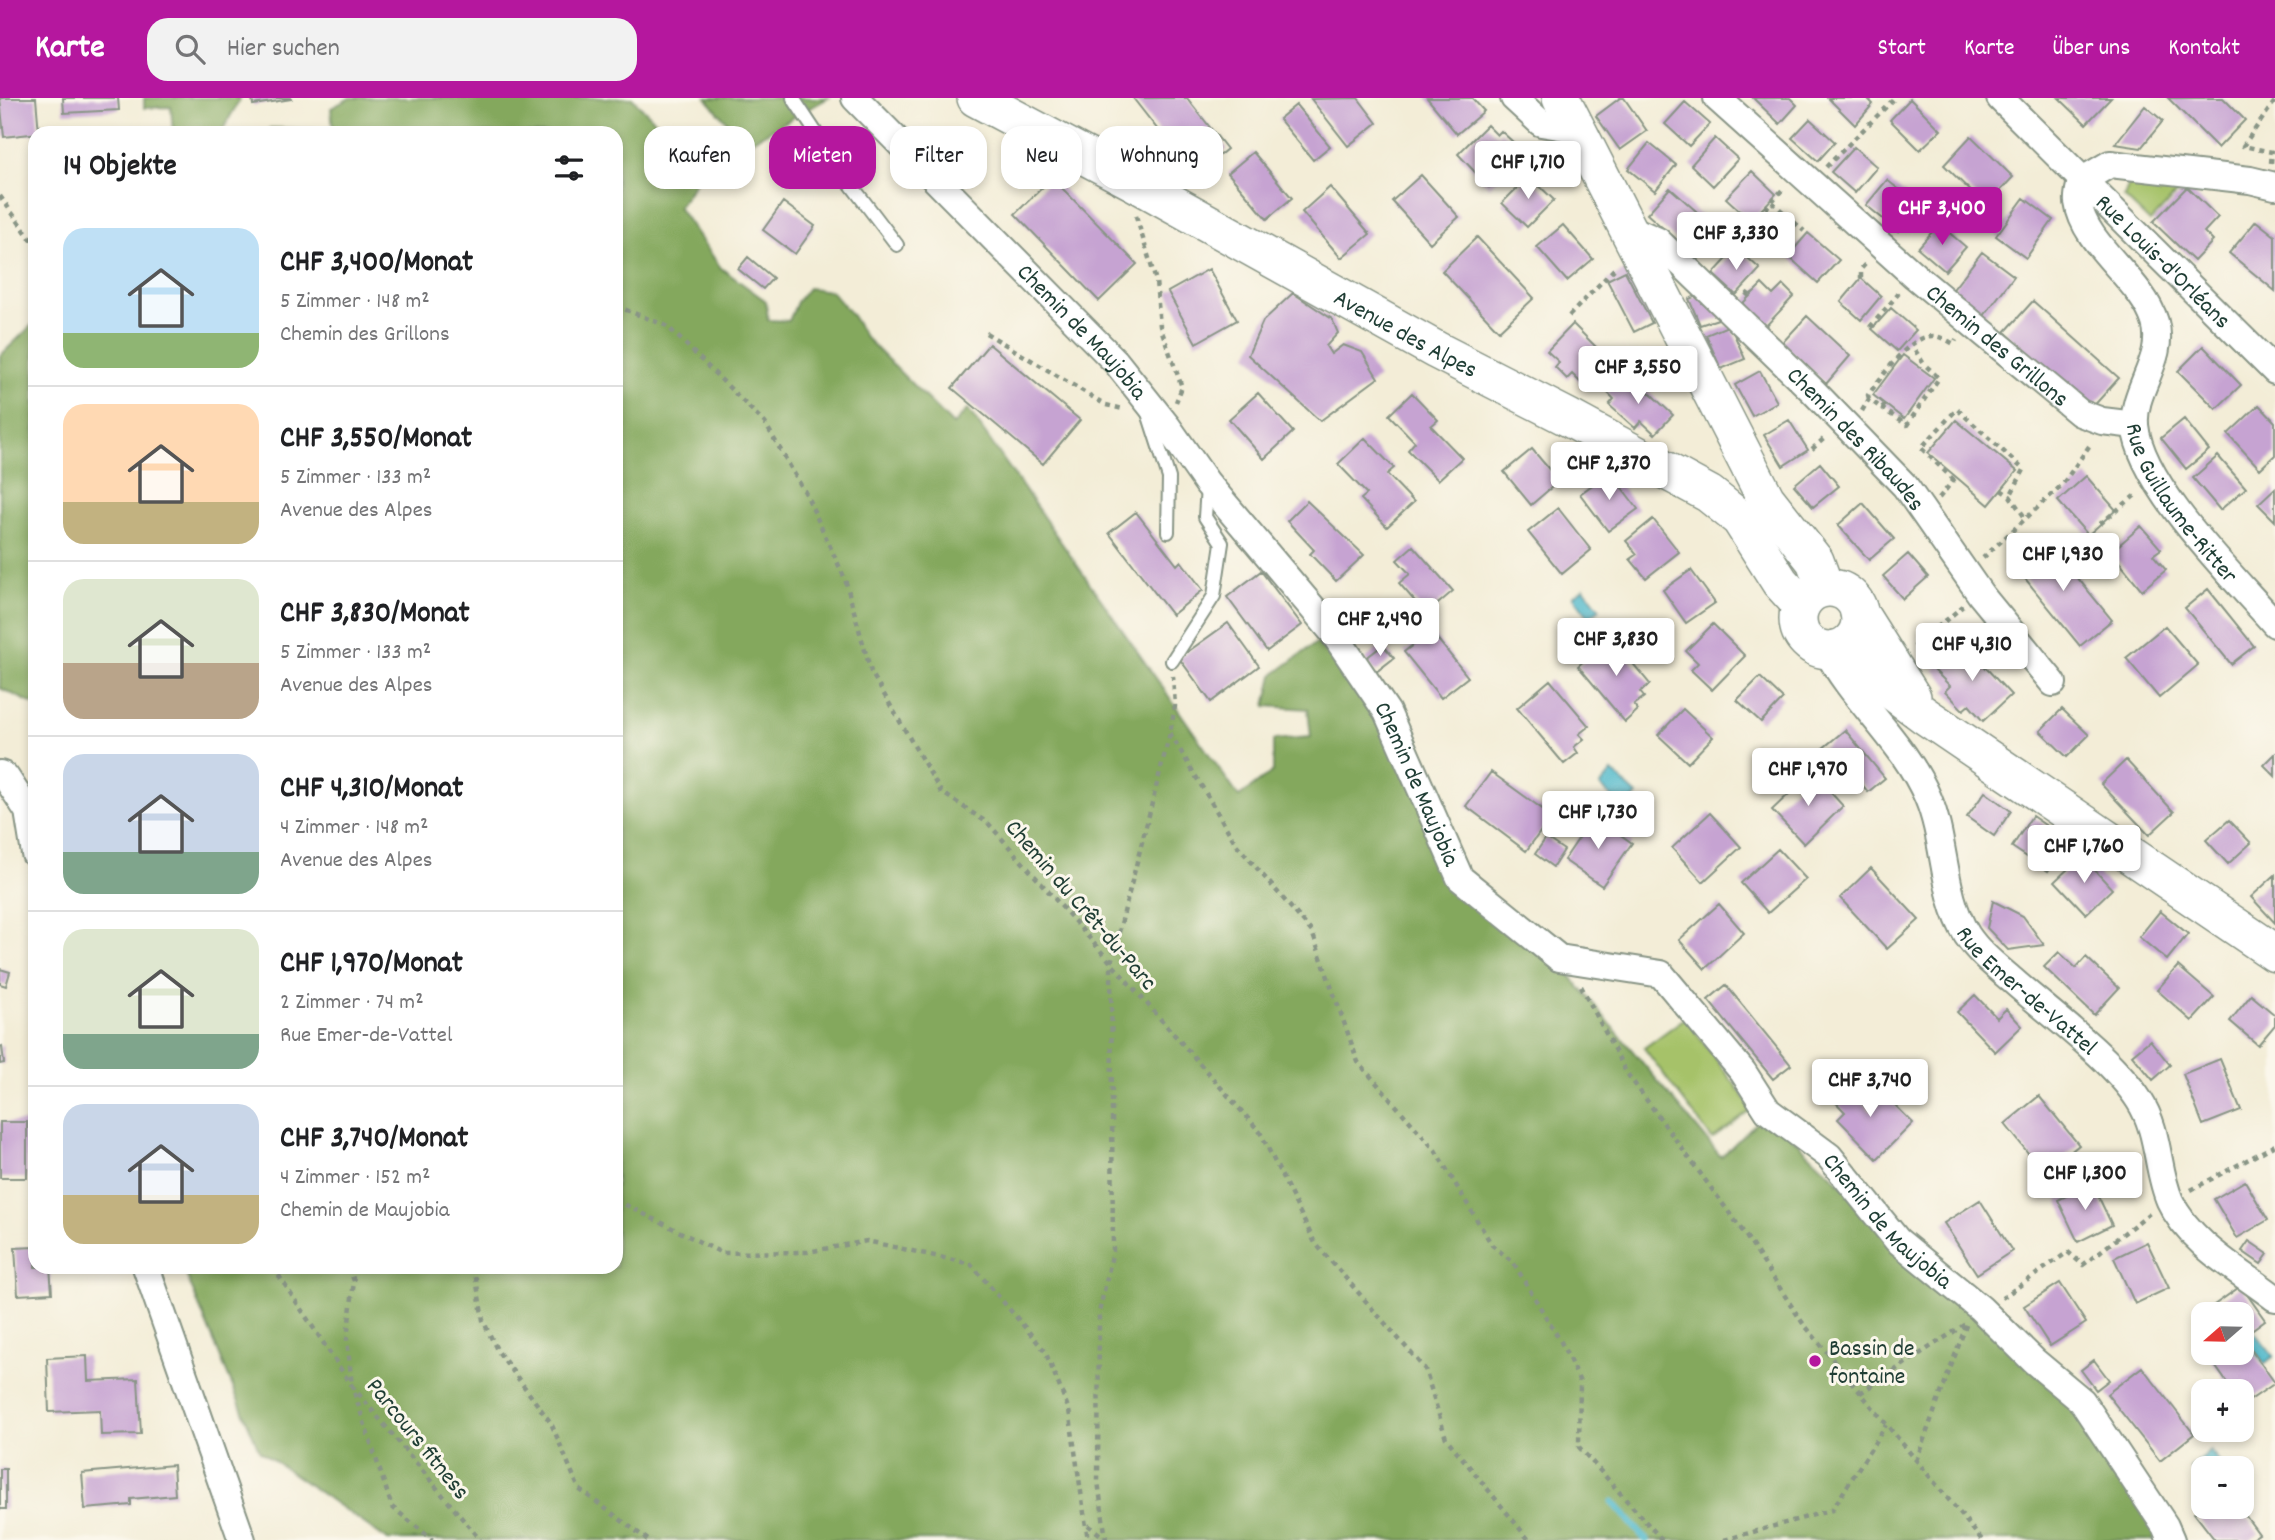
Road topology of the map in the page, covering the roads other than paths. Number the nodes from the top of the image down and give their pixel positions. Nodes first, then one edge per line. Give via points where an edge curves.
1 (793, 98) edge
2 (855, 98) edge
3 (976, 98) edge
4 (1514, 98) edge
5 (1717, 98) edge
6 (2000, 98) edge
7 (1569, 113) edge
8 (2081, 180) junction
9 (2273, 185) edge
10 (1631, 237) junction
11 (897, 245) dead end
12 (2275, 371) edge
13 (1154, 413) junction
14 (2135, 425) junction
15 (1207, 483) junction
16 (1168, 532) dead end
17 (1813, 596) junction
18 (1859, 613) junction
19 (2275, 624) edge
20 (1830, 649) junction
21 (1171, 661) road end
22 (2053, 683) dead end
23 (1924, 715) junction
24 (0, 774) edge
25 (28, 811) edge
26 (2275, 953) edge
27 (148, 1274) edge
28 (2275, 1298) edge
29 (242, 1540) edge
30 (2171, 1540) edge

1 - 11 lane
2 - 13 street, Chemin de Maujobia via 1116,362
3 - 17 main road, Avenue des Alpes via 1709,494 1740,519 1780,582
4 - 7 street via 1541,123
5 - 14 street, Chemin des Grillons via 1915,276 2080,412 2102,421
6 - 8 street, Rue Louis-d'Orléans
7 - 10 main road
8 - 9 street via 2110,164
8 - 12 street, Rue Louis-d'Orléans
8 - 14 street, Rue Guillaume-Ritter via 2078,201 2089,227 2155,321 2158,340 2137,402
10 - 17 main road via 1766,499 1815,561
10 - 22 street, Chemin des Ribaudes via 1658,241 1905,486 1981,595
13 - 15 street, Chemin de Maujobia
13 - 16 lane via 1170,478
14 - 19 street, Rue Guillaume-Ritter via 2145,461 2156,478
15 - 21 lane via 1205,517 1222,543 1214,596
15 - 30 street, Chemin de Maujobia via 1332,631 1387,712 1460,878 1559,958 1661,974 1744,1072 1768,1111 1829,1156 1897,1240 2082,1401
17 - 18 main road via 1843,591
17 - 20 main road via 1798,614 1802,633 1816,647
18 - 20 main road via 1857,632 1844,646
18 - 23 main road
20 - 23 main road
20 - 28 street, Rue Emer-de-Vattel via 1838,672 1905,756 1928,798 1955,909 1968,935 1987,958 2112,1068 2139,1100 2155,1133 2170,1201 2187,1227
23 - 26 main road
24 - 25 street
27 - 29 street

